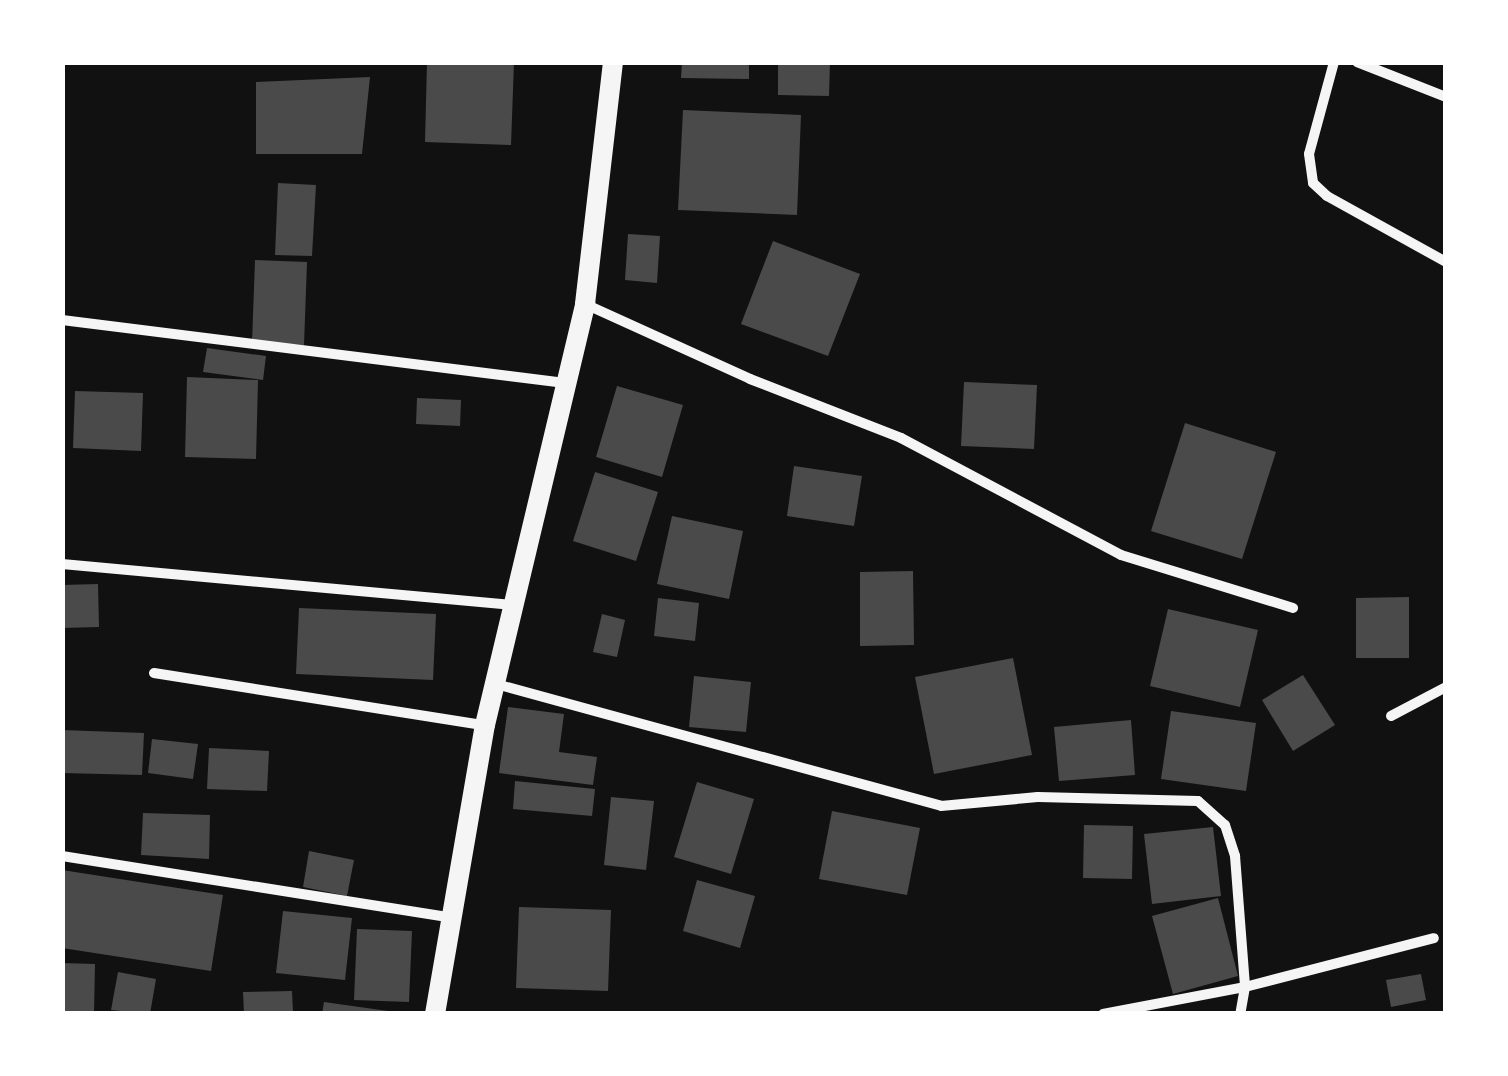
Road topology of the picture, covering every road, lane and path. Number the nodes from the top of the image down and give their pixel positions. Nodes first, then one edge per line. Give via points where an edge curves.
1 (613, 62) edge
2 (1334, 62) edge
3 (1358, 62) edge
4 (1446, 96) edge
5 (1446, 262) edge
6 (586, 304) junction
7 (62, 320) edge
8 (566, 383) junction
9 (62, 564) edge
10 (514, 605) junction
11 (1293, 608) dead end
12 (154, 673) dead end
13 (496, 684) junction
14 (1446, 687) edge
15 (1391, 716) dead end
16 (486, 725) junction
17 (62, 856) edge
18 (453, 918) junction
19 (1434, 938) dead end
20 (1245, 987) junction
21 (435, 1014) edge
22 (1102, 1014) edge
23 (1240, 1014) edge

1 - 6 main road
2 - 5 street via 1309,154 1313,182
3 - 4 street
6 - 8 main road
6 - 11 street via 901,438 1120,554
7 - 8 street
8 - 10 main road
9 - 10 street
10 - 13 main road
12 - 16 street
13 - 16 main road
13 - 20 street via 941,806 1038,797 1198,801 1224,825 1234,856
14 - 15 street
16 - 18 main road
17 - 18 street
18 - 21 main road
19 - 20 street
20 - 22 street
20 - 23 street

